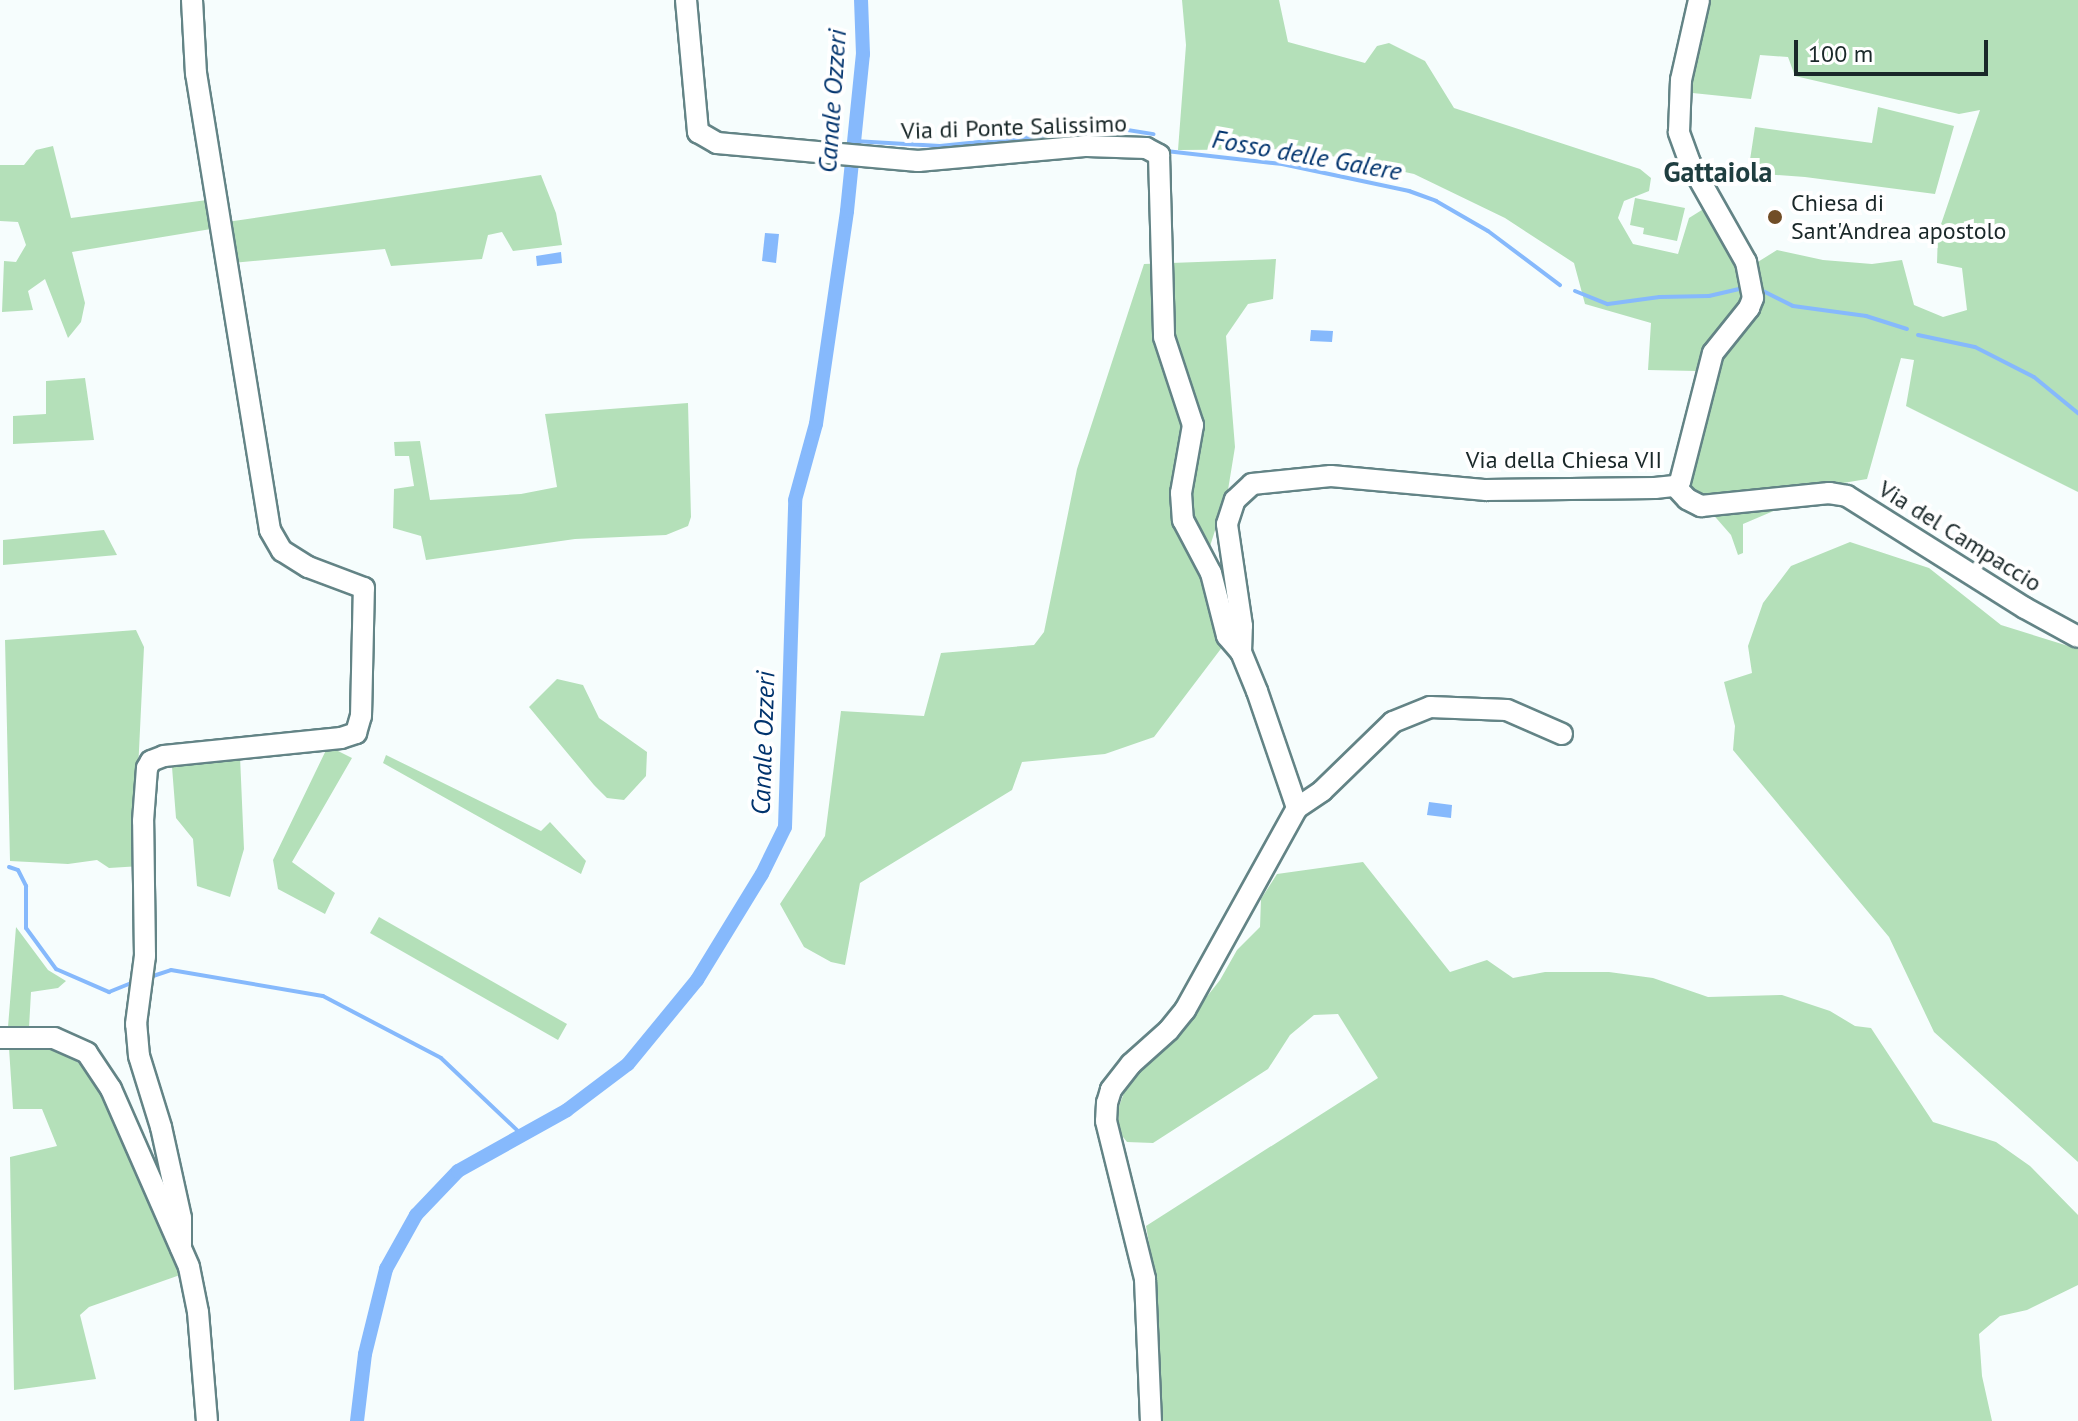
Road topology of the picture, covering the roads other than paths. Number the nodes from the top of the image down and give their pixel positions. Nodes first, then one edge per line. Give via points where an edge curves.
1 (192, 0) edge
2 (686, 0) edge
3 (1699, 0) edge
4 (1675, 486) junction
5 (2078, 637) edge
6 (1241, 652) junction
7 (1562, 734) dead end
8 (1297, 808) junction
9 (0, 1038) edge
10 (181, 1248) junction
11 (207, 1421) edge
12 (1151, 1421) edge

1 - 10 street via 196,74 270,530 282,551 364,588 361,716 356,733 164,756 147,768 145,956 136,1024 139,1056 181,1218
2 - 6 street, Via di Ponte Salissimo via 698,132 717,143 918,161 1087,146 1156,151 1161,173 1164,337 1193,425 1181,493 1183,520 1211,573 1227,636
3 - 4 street, Via della Chiesa VII via 1681,80 1679,132 1690,163 1746,262 1753,298 1713,353
4 - 5 street, Via del Campaccio via 1701,506 1829,493 1847,496
4 - 6 street, Via della Chiesa VII via 1486,490 1331,476 1252,484 1235,500 1227,524
6 - 8 street
7 - 8 street via 1507,710 1420,710 1393,722 1329,785
8 - 12 street via 1185,1010 1131,1064 1107,1103 1106,1121 1143,1266
9 - 10 street via 54,1038 87,1053 98,1066
10 - 11 street via 198,1312

